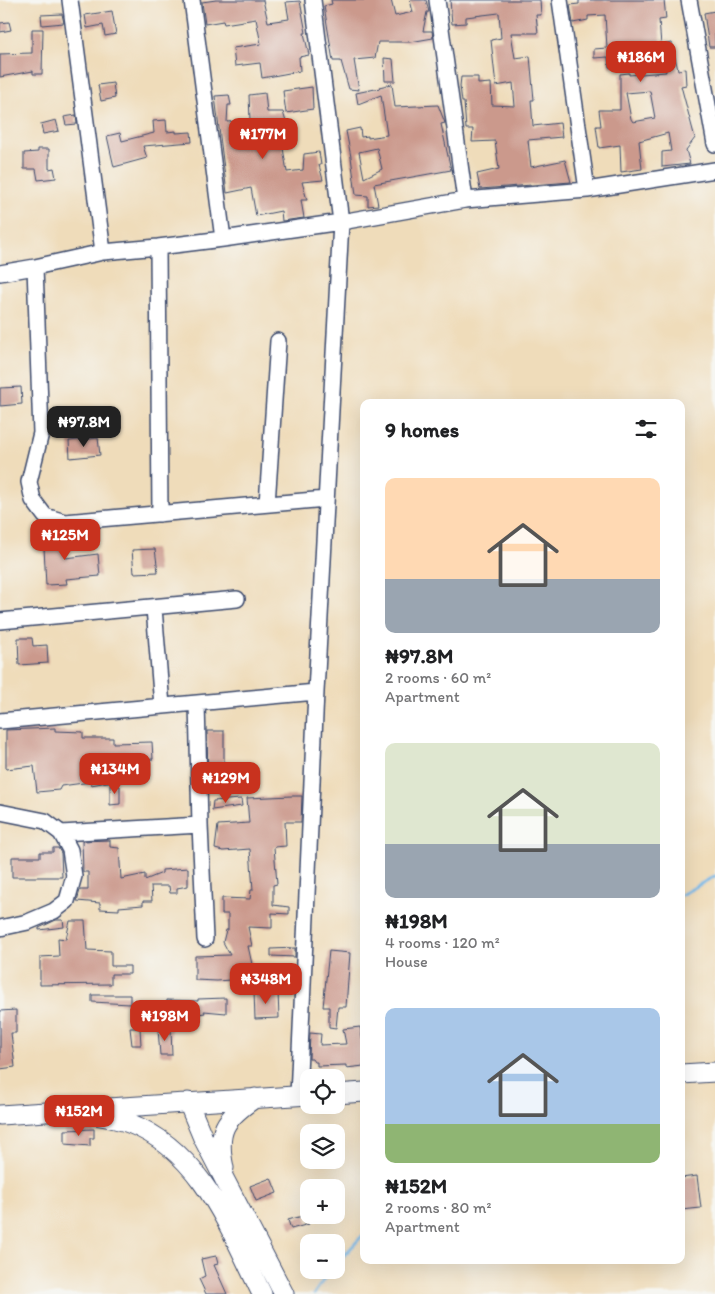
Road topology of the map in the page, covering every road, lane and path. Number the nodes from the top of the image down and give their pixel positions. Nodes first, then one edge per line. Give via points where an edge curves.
1 (70, 0) edge
2 (192, 0) edge
3 (313, 0) edge
4 (437, 0) edge
5 (560, 0) edge
6 (689, 0) edge
7 (715, 144) edge
8 (715, 170) edge
9 (587, 190) junction
10 (465, 200) junction
11 (341, 222) junction
12 (223, 239) junction
13 (158, 247) junction
14 (103, 252) junction
15 (35, 267) junction
16 (0, 273) edge
17 (278, 341) dead end
18 (326, 499) junction
19 (267, 504) junction
20 (160, 514) junction
21 (237, 599) dead end
22 (154, 608) junction
23 (0, 621) edge
24 (316, 692) junction
25 (197, 703) junction
26 (162, 706) junction
27 (0, 720) edge
28 (0, 812) edge
29 (200, 825) junction
30 (61, 833) junction
31 (0, 928) edge
32 (205, 939) dead end
33 (305, 1069) edge
34 (715, 1072) edge
35 (685, 1074) edge
36 (360, 1092) edge
37 (345, 1093) edge
38 (300, 1096) edge
39 (255, 1098) junction
40 (188, 1102) junction
41 (77, 1111) junction
42 (0, 1115) edge
43 (227, 1182) junction
44 (262, 1294) edge
45 (284, 1294) edge

1 - 14 street
2 - 12 street
3 - 11 street
4 - 10 street
5 - 9 street
6 - 7 street
8 - 9 street
9 - 10 street
10 - 11 street
11 - 12 street
11 - 18 street
12 - 13 street
13 - 14 street
13 - 20 street
14 - 15 street
15 - 16 street
15 - 20 street via 41,433 29,482 33,500 45,516 65,522
17 - 19 street
18 - 19 street
18 - 24 street
19 - 20 street
21 - 22 street
22 - 23 street
22 - 26 street
24 - 25 street
24 - 33 street
25 - 26 street
25 - 29 street
26 - 27 street
28 - 30 street via 45,821
29 - 30 street
29 - 32 street
30 - 31 street via 73,863 74,876 67,901 37,918
34 - 35 main road
36 - 37 main road
38 - 39 main road
39 - 40 main road
39 - 43 main road via 230,1117 222,1136
40 - 41 main road
40 - 43 main road
41 - 42 main road
41 - 44 main road via 128,1123 146,1131 187,1164 216,1203
43 - 45 main road

